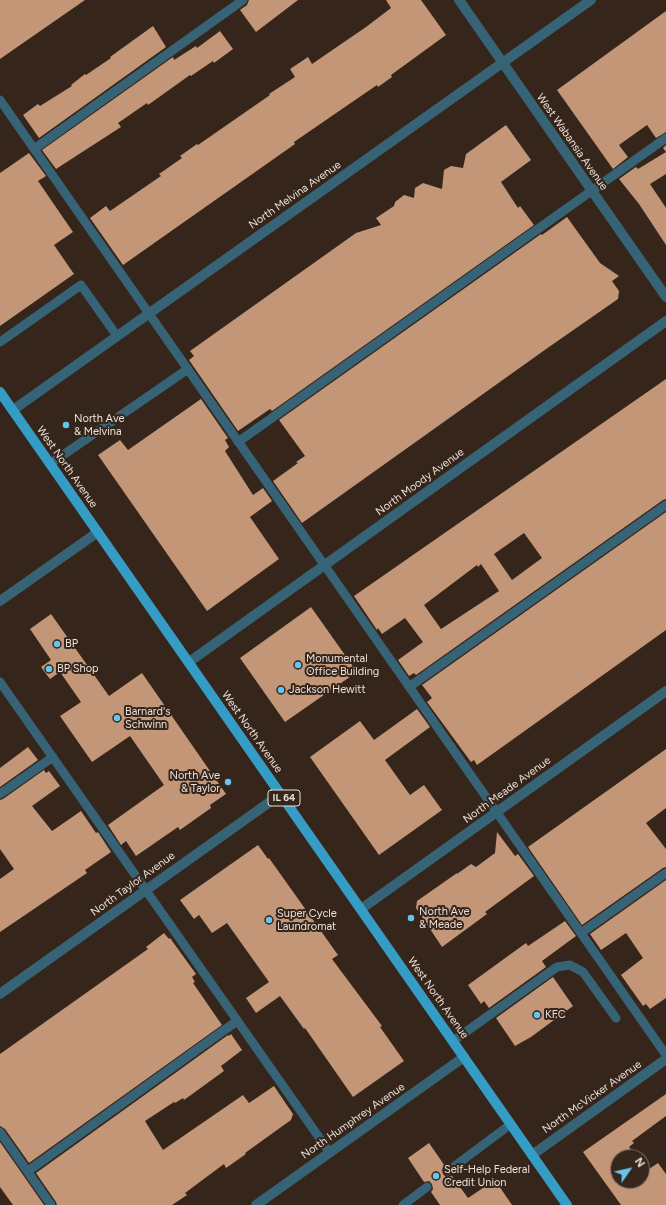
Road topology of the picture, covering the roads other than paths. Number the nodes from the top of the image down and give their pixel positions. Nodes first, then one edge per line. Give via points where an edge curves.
1 (243, 0) edge
2 (458, 0) edge
3 (591, 0) edge
4 (502, 63) junction
5 (0, 100) edge
6 (666, 138) edge
7 (34, 149) junction
8 (592, 190) junction
9 (666, 297) edge
10 (149, 314) junction
11 (666, 321) edge
12 (117, 336) junction
13 (0, 342) edge
14 (188, 369) junction
15 (0, 392) edge
16 (13, 410) junction
17 (238, 442) junction
18 (50, 464) junction
19 (666, 505) edge
20 (98, 532) junction
21 (325, 565) junction
22 (0, 601) edge
23 (189, 662) junction
24 (0, 682) edge
25 (409, 687) junction
26 (666, 691) edge
27 (53, 757) junction
28 (0, 794) edge
29 (280, 794) junction
30 (497, 812) junction
31 (666, 872) edge
32 (146, 890) junction
33 (361, 909) junction
34 (581, 933) junction
35 (0, 994) edge
36 (616, 1018) dead end
37 (238, 1021) junction
38 (453, 1041) junction
39 (666, 1055) edge
40 (464, 1057) junction
41 (666, 1059) edge
42 (511, 1124) junction
43 (0, 1132) edge
44 (330, 1153) junction
45 (532, 1155) junction
46 (28, 1171) junction
47 (448, 1171) dead end
48 (428, 1187) dead end
49 (51, 1205) edge
50 (256, 1205) edge
51 (402, 1205) edge
52 (567, 1205) edge

1 - 7 lane
2 - 4 street, West Wabansia Avenue
3 - 4 street, North Melvina Avenue
4 - 8 street, West Wabansia Avenue
4 - 10 street, North Melvina Avenue
5 - 7 lane
6 - 8 lane
7 - 10 lane
8 - 9 street, West Wabansia Avenue
8 - 17 lane
10 - 12 street, North Melvina Avenue
10 - 14 lane
11 - 21 street, North Moody Avenue
12 - 13 lane via 81,285
12 - 16 street, North Melvina Avenue
14 - 17 lane
14 - 18 lane
15 - 16 main road, West North Avenue / IL 64
16 - 18 main road, West North Avenue / IL 64
17 - 21 lane
18 - 20 main road, West North Avenue / IL 64
19 - 25 lane
20 - 22 street
20 - 23 main road, West North Avenue / IL 64
21 - 23 street, North Moody Avenue
21 - 25 lane
23 - 29 main road, West North Avenue / IL 64
24 - 27 lane
25 - 30 lane
26 - 30 street, North Meade Avenue
27 - 28 lane
27 - 32 lane
29 - 32 street, North Taylor Avenue
29 - 33 main road, West North Avenue / IL 64
30 - 33 street, North Meade Avenue
30 - 34 lane
31 - 34 lane
32 - 35 street, North Taylor Avenue
32 - 37 lane
33 - 38 main road, West North Avenue / IL 64
34 - 39 lane
36 - 38 lane via 583,972 570,965 557,967
37 - 44 lane
37 - 46 lane
38 - 40 main road, West North Avenue / IL 64
40 - 42 main road, West North Avenue / IL 64
40 - 44 street, North Humphrey Avenue
41 - 45 street, North McVicker Avenue
42 - 45 main road, West North Avenue / IL 64
42 - 47 lane
43 - 46 lane
44 - 50 street, North Humphrey Avenue
45 - 52 main road, West North Avenue / IL 64
46 - 49 lane
48 - 51 lane

